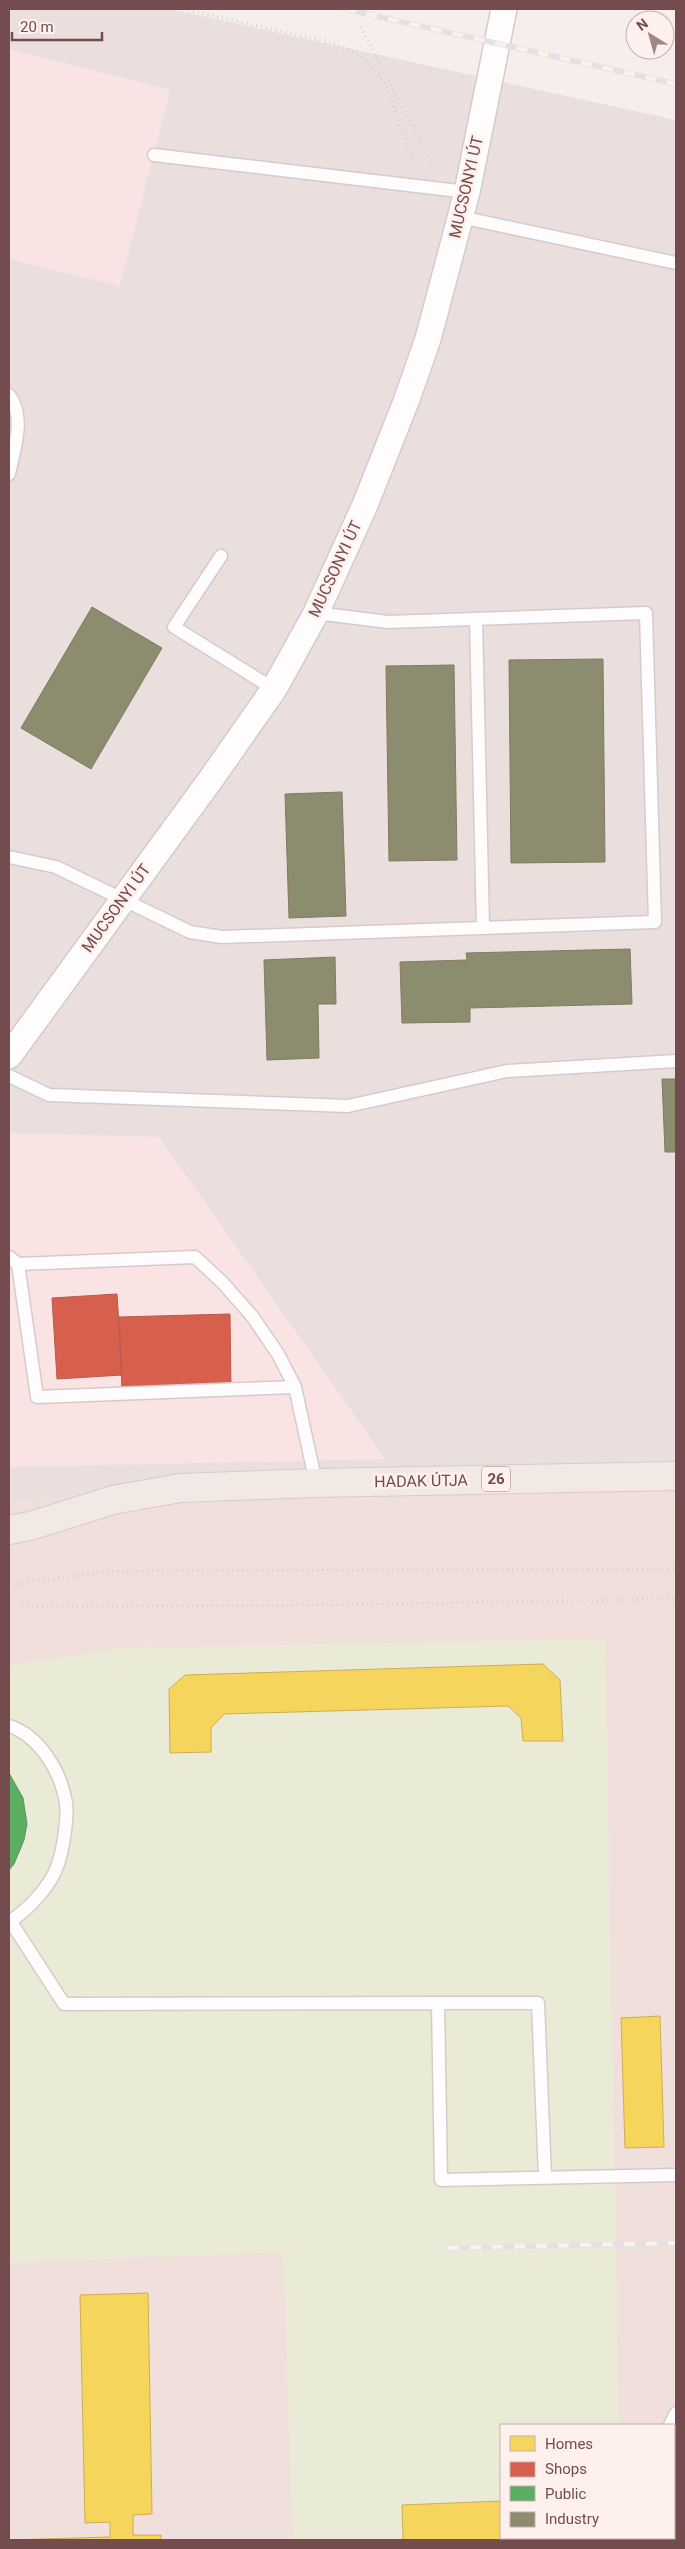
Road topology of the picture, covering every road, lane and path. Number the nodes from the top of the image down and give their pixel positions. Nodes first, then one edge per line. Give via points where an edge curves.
1 (183, 9) edge
2 (504, 9) edge
3 (361, 27) dead end
4 (154, 155) dead end
5 (422, 186) junction
6 (456, 191) junction
7 (460, 217) junction
8 (676, 263) edge
9 (9, 395) edge
10 (9, 474) edge
11 (221, 556) dead end
12 (316, 613) junction
13 (476, 619) junction
14 (274, 689) junction
15 (9, 857) edge
16 (122, 899) junction
17 (482, 928) junction
18 (9, 1056) edge
19 (676, 1061) edge
20 (9, 1076) edge
21 (13, 1261) edge
22 (295, 1387) junction
23 (676, 1476) edge
24 (316, 1482) junction
25 (16, 1530) edge
26 (676, 1569) edge
27 (9, 1588) edge
28 (676, 1599) edge
29 (22, 1606) dead end
30 (9, 1726) edge
31 (9, 1921) edge
32 (438, 2003) junction
33 (676, 2175) edge
34 (546, 2178) junction

1 - 5 path via 329,42 367,61 389,94
2 - 6 street, MUCSONYI ÚT
3 - 6 path
4 - 5 lane
5 - 6 lane
6 - 7 street, MUCSONYI ÚT
7 - 8 lane
7 - 12 street, MUCSONYI ÚT via 428,339 407,399 365,505
9 - 10 lane via 18,415 18,433
11 - 14 lane via 174,627
12 - 13 lane via 388,622
12 - 14 street, MUCSONYI ÚT
13 - 17 lane
13 - 17 lane via 646,613 656,922
14 - 16 street, MUCSONYI ÚT
15 - 16 lane via 56,867
16 - 17 lane via 190,932 222,937
16 - 18 street, MUCSONYI ÚT
19 - 20 lane via 506,1071 348,1106 50,1095
21 - 22 lane via 195,1257 252,1316 278,1354
21 - 22 lane via 37,1397
22 - 24 lane
23 - 24 main road, HADAK ÚTJA / 26
24 - 25 main road, 26 via 180,1488 113,1500
26 - 27 path via 112,1571 27,1582
28 - 29 path
30 - 31 lane via 19,1729 47,1756 60,1778 67,1804 58,1865 44,1889
31 - 32 lane via 64,2004
32 - 34 lane via 538,2003
32 - 34 lane via 442,2180
33 - 34 lane

